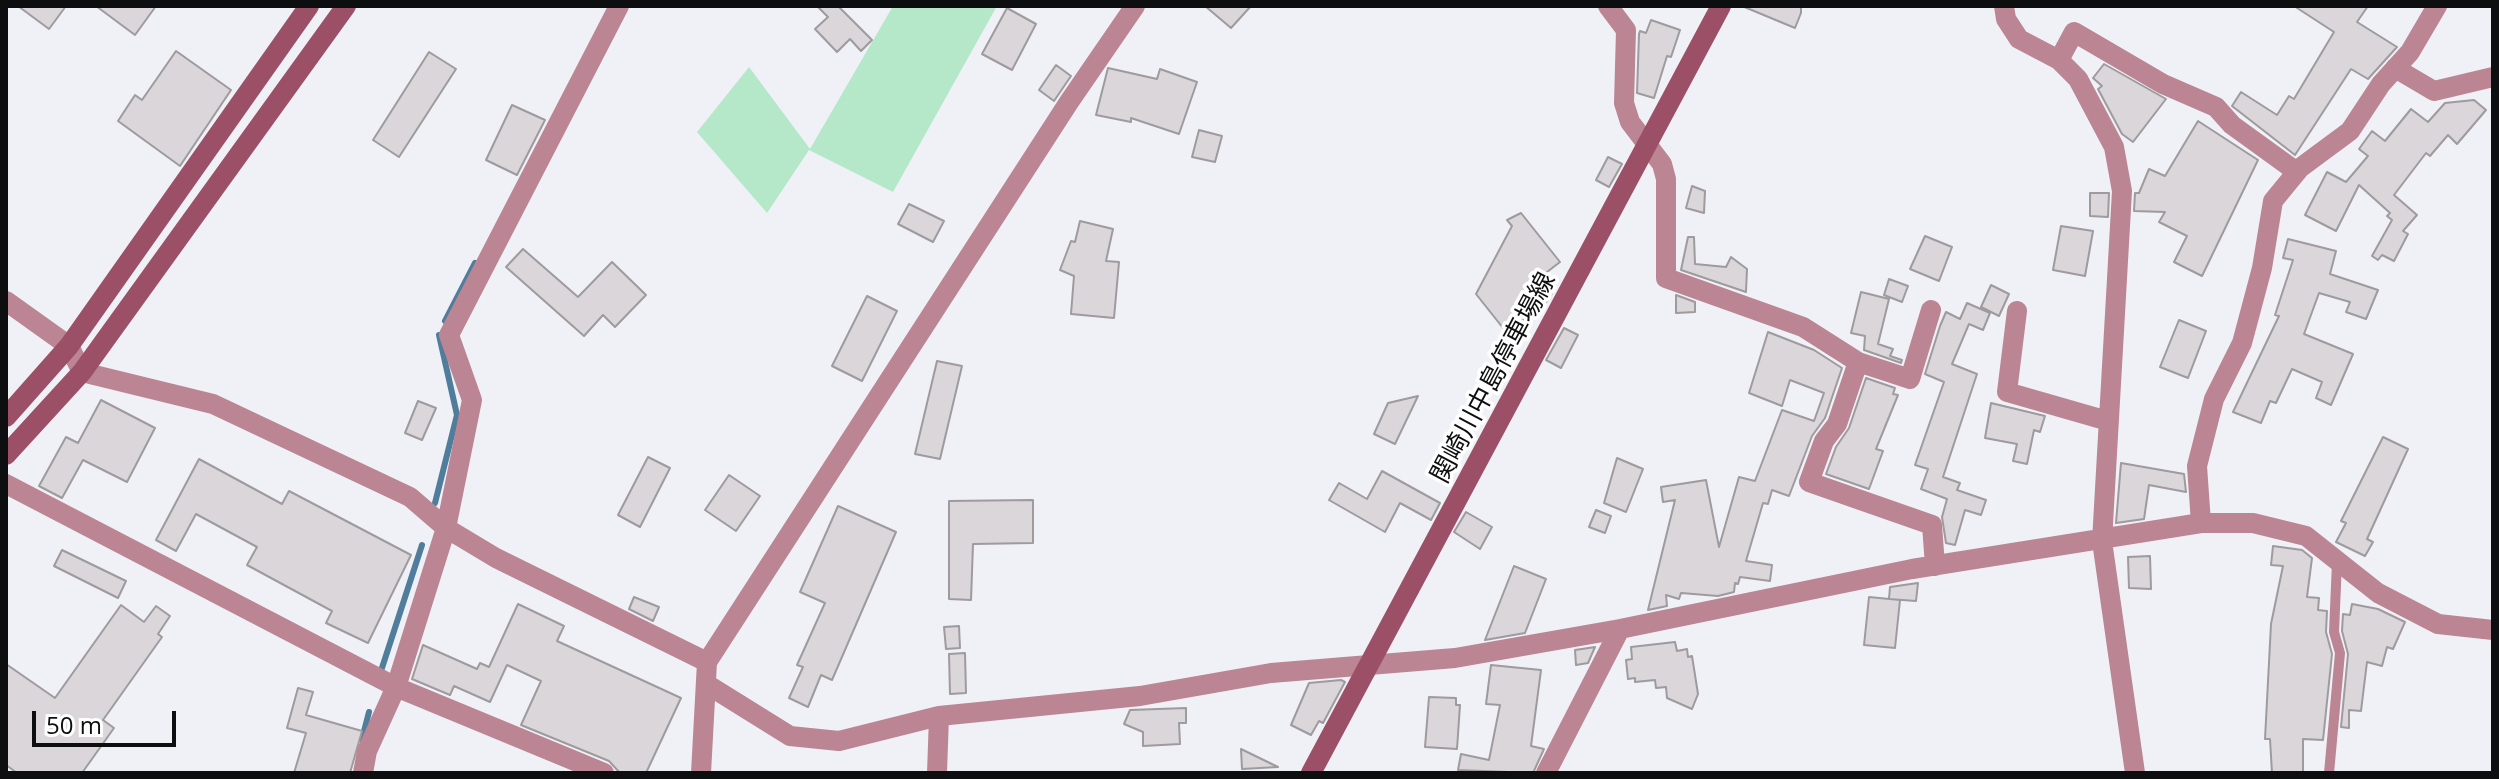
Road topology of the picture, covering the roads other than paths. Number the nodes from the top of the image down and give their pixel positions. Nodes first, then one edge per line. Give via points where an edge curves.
1 (309, 6) edge
2 (346, 6) edge
3 (619, 6) edge
4 (1135, 6) edge
5 (1608, 6) edge
6 (1721, 6) edge
7 (2004, 6) edge
8 (2437, 6) edge
9 (2059, 60) junction
10 (2395, 68) junction
11 (2493, 77) edge
12 (1649, 145) junction
13 (2297, 172) junction
14 (6, 301) edge
15 (1931, 310) dead end
16 (2017, 311) dead end
17 (69, 346) junction
18 (1858, 362) junction
19 (82, 372) junction
20 (6, 417) edge
21 (2108, 421) junction
22 (6, 455) edge
23 (6, 484) edge
24 (2201, 523) junction
25 (446, 528) junction
26 (2102, 541) junction
27 (2337, 560) junction
28 (1935, 566) junction
29 (1620, 629) junction
30 (2493, 630) edge
31 (707, 662) junction
32 (1369, 666) junction
33 (708, 685) junction
34 (396, 687) junction
35 (939, 716) junction
36 (363, 773) edge
37 (604, 773) edge
38 (701, 773) edge
39 (937, 773) edge
40 (1311, 773) edge
41 (1546, 773) edge
42 (2135, 773) edge
43 (2329, 773) edge

1 - 17 street
2 - 19 street
3 - 25 street via 449,335 472,400
4 - 31 street
5 - 12 street via 1626,30 1624,103 1630,122
6 - 12 street, 関崎川中島停車場線
7 - 9 street via 2019,39
8 - 10 street
9 - 13 street via 2074,32 2163,84 2216,107 2232,125
9 - 21 street via 2078,79 2114,147 2122,191
10 - 11 street via 2434,91
10 - 13 street via 2350,131
12 - 18 street via 1666,179 1666,278 1803,327
12 - 32 street, 関崎川中島停車場線
13 - 24 street via 2273,201 2242,343 2214,399 2197,466
14 - 17 street
15 - 18 street via 1910,379
16 - 21 street via 2007,392
17 - 19 street
17 - 20 street
18 - 28 street via 1809,482 1932,525
19 - 22 street
19 - 25 street via 213,404 410,497
21 - 26 street
23 - 34 street
24 - 26 street
24 - 27 street via 2253,523 2306,536
25 - 31 street
25 - 34 street
26 - 28 street
26 - 42 street
27 - 30 street via 2378,593 2438,624
27 - 43 lane via 2334,632 2340,653
28 - 29 street
29 - 32 street via 1455,658
29 - 41 street
31 - 33 street
32 - 35 street via 1271,673 1140,696
32 - 40 street, 関崎川中島停車場線
33 - 35 street via 790,736 839,741
33 - 38 street
34 - 36 street via 367,751
34 - 37 street
35 - 39 street

